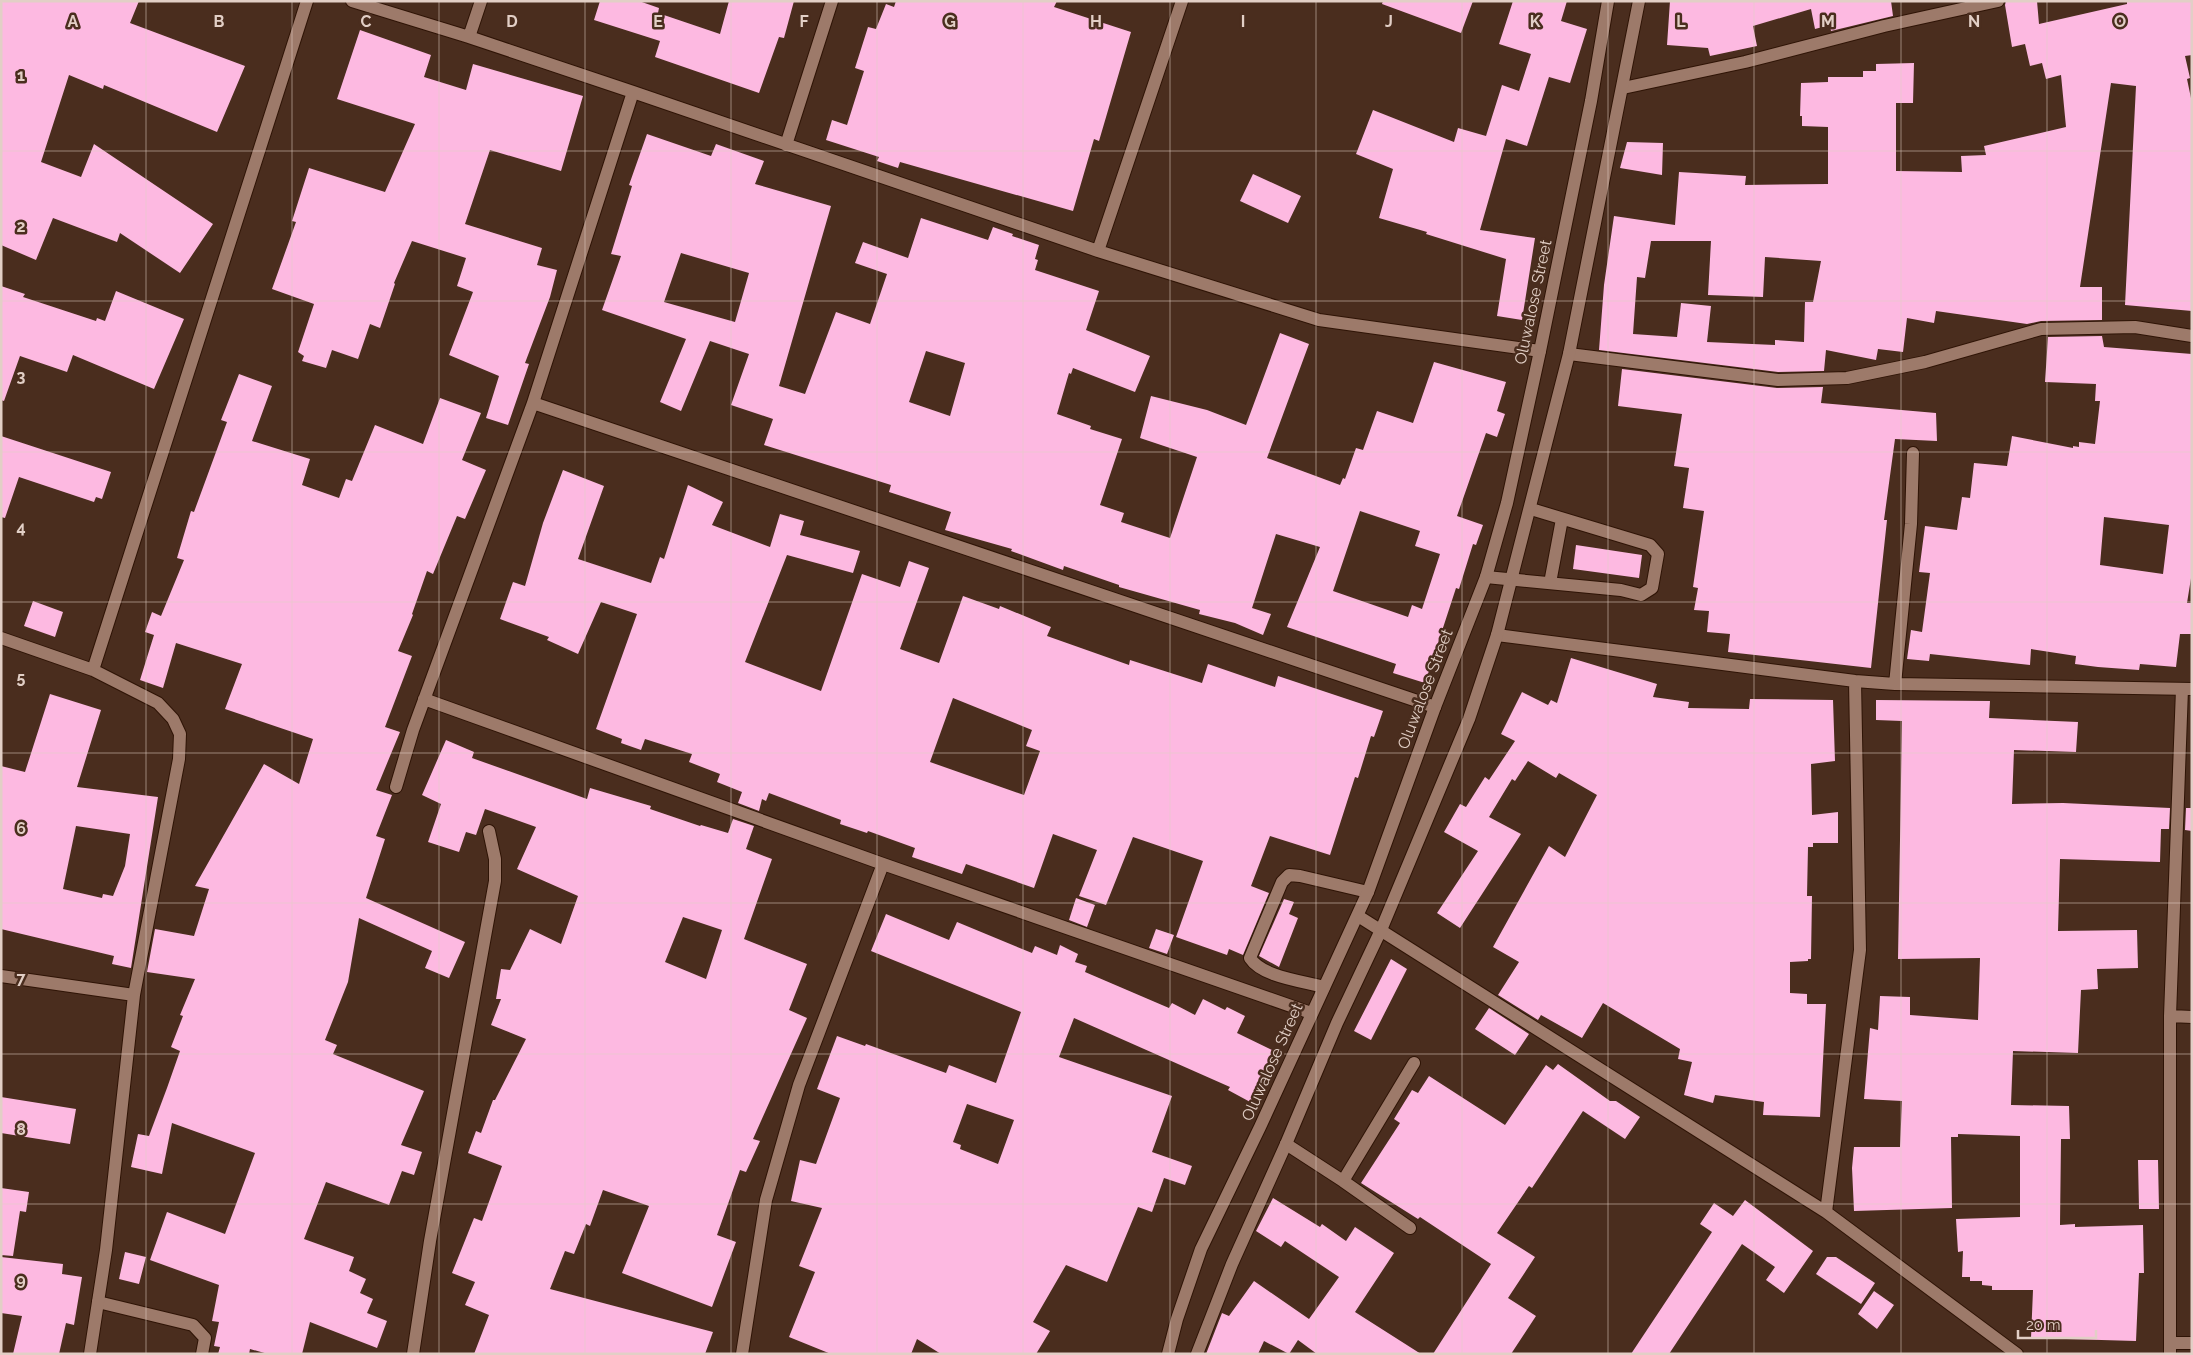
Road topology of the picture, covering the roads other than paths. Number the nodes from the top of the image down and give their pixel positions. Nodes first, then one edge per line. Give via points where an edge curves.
1 (308, 1) edge
2 (352, 1) edge
3 (481, 1) edge
4 (832, 1) edge
5 (1182, 1) edge
6 (1608, 1) edge
7 (1639, 1) edge
8 (1998, 1) edge
9 (469, 37) junction
10 (1623, 88) junction
11 (633, 92) junction
12 (786, 145) junction
13 (1098, 252) junction
14 (2192, 336) edge
15 (1540, 351) junction
16 (1569, 354) junction
17 (533, 403) junction
18 (1913, 453) dead end
19 (1530, 509) junction
20 (1562, 518) junction
21 (1486, 577) junction
22 (1512, 580) junction
23 (1550, 583) junction
24 (1497, 634) junction
25 (1, 638) edge
26 (93, 670) junction
27 (1855, 681) junction
28 (1895, 684) junction
29 (2187, 689) edge
30 (424, 699) junction
31 (1435, 707) junction
32 (396, 787) dead end
33 (489, 831) dead end
34 (883, 864) junction
35 (1368, 892) junction
36 (1358, 916) junction
37 (1381, 930) junction
38 (1, 976) edge
39 (1324, 987) junction
40 (134, 995) junction
41 (1311, 1013) junction
42 (2170, 1016) junction
43 (2192, 1017) edge
44 (1414, 1063) dead end
45 (1286, 1144) junction
46 (1343, 1181) junction
47 (1826, 1212) junction
48 (1410, 1228) dead end
49 (98, 1302) junction
50 (2192, 1343) edge
51 (2170, 1348) edge
52 (90, 1354) edge
53 (202, 1354) edge
54 (413, 1354) edge
55 (742, 1354) edge
56 (1168, 1354) edge
57 (1197, 1354) edge
58 (2017, 1354) edge

1 - 26 street
2 - 9 street
3 - 9 street
4 - 12 street
5 - 13 street
6 - 15 street, Oluwalose Street
7 - 10 street
8 - 10 street
9 - 11 street
10 - 16 street
11 - 12 street
11 - 17 street
12 - 13 street
13 - 15 street via 1319,320
14 - 16 street via 2135,327 2041,329 1925,362 1847,378 1778,380
15 - 21 street, Oluwalose Street via 1507,502
16 - 19 street
17 - 30 street
17 - 31 street
18 - 28 street via 1911,524
19 - 20 street
19 - 22 street
20 - 23 street
20 - 23 street via 1650,545 1658,554 1654,580 1652,588 1641,595
21 - 22 street
21 - 31 street, Oluwalose Street
22 - 23 street
22 - 24 street
24 - 27 street
24 - 37 street via 1468,719
25 - 26 street
26 - 40 street via 158,703 173,719 180,734 179,759
27 - 28 street
27 - 47 street via 1860,950
28 - 29 street
29 - 42 street
30 - 32 street
30 - 34 street
31 - 35 street, Oluwalose Street
33 - 54 street via 495,859 495,880 430,1241
34 - 41 street
34 - 55 street via 799,1085 766,1200
35 - 36 street, Oluwalose Street
35 - 39 street via 1300,876 1290,875 1282,882 1250,958 1255,966 1267,972
36 - 37 street
36 - 39 street, Oluwalose Street
37 - 45 street
37 - 47 street
38 - 40 street
39 - 41 street, Oluwalose Street
40 - 49 street
41 - 56 street, Oluwalose Street via 1201,1249
42 - 43 street
42 - 51 street
44 - 46 street
45 - 46 street
45 - 57 street via 1232,1264
46 - 48 street
47 - 58 street
49 - 52 street
49 - 53 street via 193,1326 205,1338
50 - 51 street

